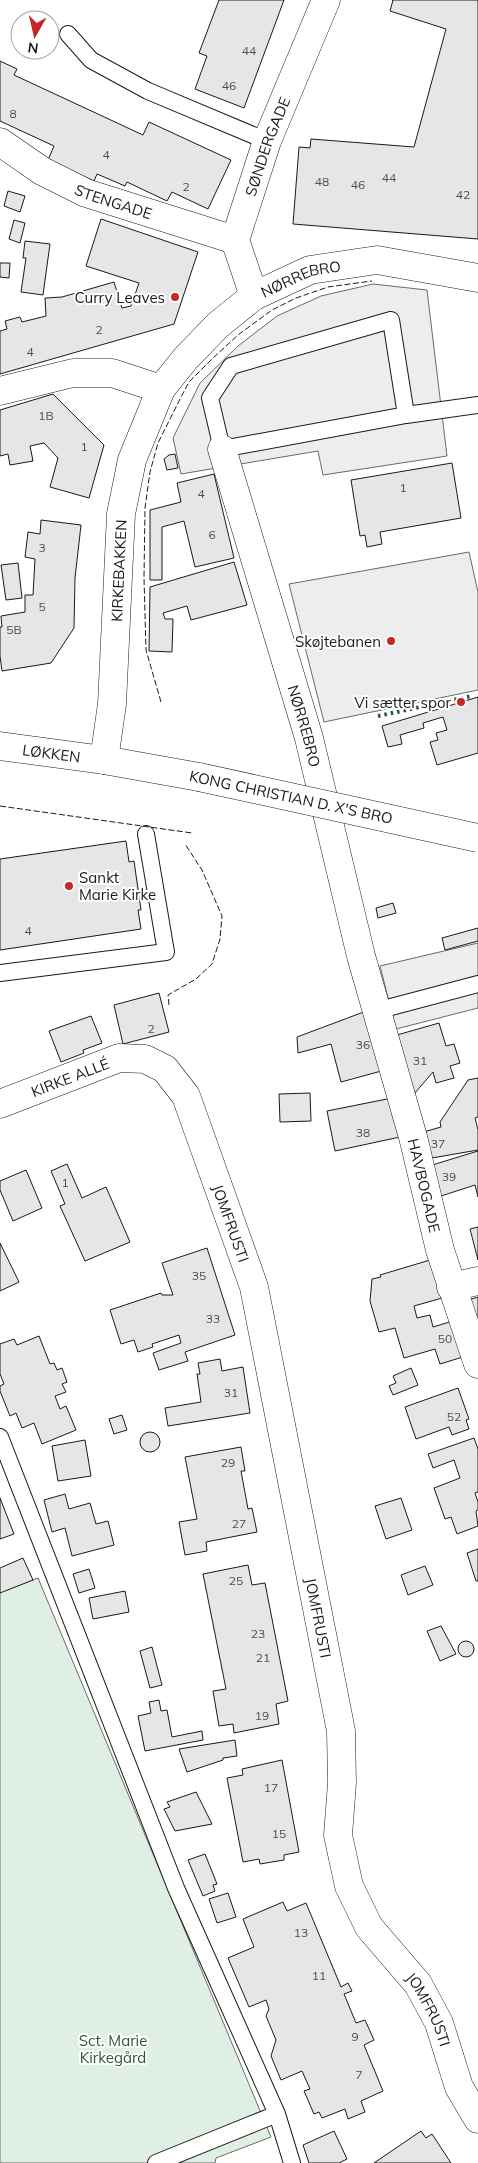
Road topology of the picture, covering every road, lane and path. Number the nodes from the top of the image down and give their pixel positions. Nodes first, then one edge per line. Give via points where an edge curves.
1 (326, 0) edge
2 (68, 34) dead end
3 (267, 141) junction
4 (0, 142) edge
5 (235, 240) junction
6 (478, 278) edge
7 (254, 296) junction
8 (161, 389) junction
9 (0, 391) edge
10 (478, 406) edge
11 (406, 415) junction
12 (222, 449) junction
13 (0, 746) edge
14 (104, 760) junction
15 (146, 834) dead end
16 (478, 838) edge
17 (0, 973) edge
18 (478, 984) edge
19 (383, 1006) junction
20 (186, 1096) joint
21 (0, 1104) edge
22 (478, 1281) edge
23 (451, 1288) junction
24 (478, 1364) edge
25 (0, 1437) edge
26 (276, 2114) junction
27 (478, 2118) edge
28 (156, 2163) edge
29 (292, 2163) edge

1 - 3 street, SØNDERGADE
2 - 3 lane via 91,60 148,91
3 - 5 street, SØNDERGADE
4 - 5 street, STENGADE via 42,171 86,193
5 - 7 street
6 - 7 street, NØRREBRO via 377,260 310,270
7 - 8 street, NØRREBRO via 186,358
8 - 9 street via 112,373 73,373
8 - 14 street, KIRKEBAKKEN via 132,460 121,514 112,704
10 - 11 lane
11 - 12 lane
11 - 12 lane, NØRREBRO via 391,320 231,366 210,398
12 - 19 street, NØRREBRO via 310,738
13 - 14 street, LØKKEN
14 - 16 street, KONG CHRISTIAN D. X'S BRO, bridge via 199,777
15 - 17 lane via 166,952
18 - 19 lane
19 - 23 street, HAVBOGADE
20 - 21 street, KIRKE ALLÉ via 165,1069 144,1059 119,1058
20 - 27 street, JOMFRUSTI via 256,1297 340,1731 342,1783 338,1836 349,1886 369,1926 418,1984 439,2023 459,2087
22 - 23 street
23 - 24 street, HAVBOGADE
25 - 26 lane via 176,1888
26 - 28 lane
26 - 29 lane

